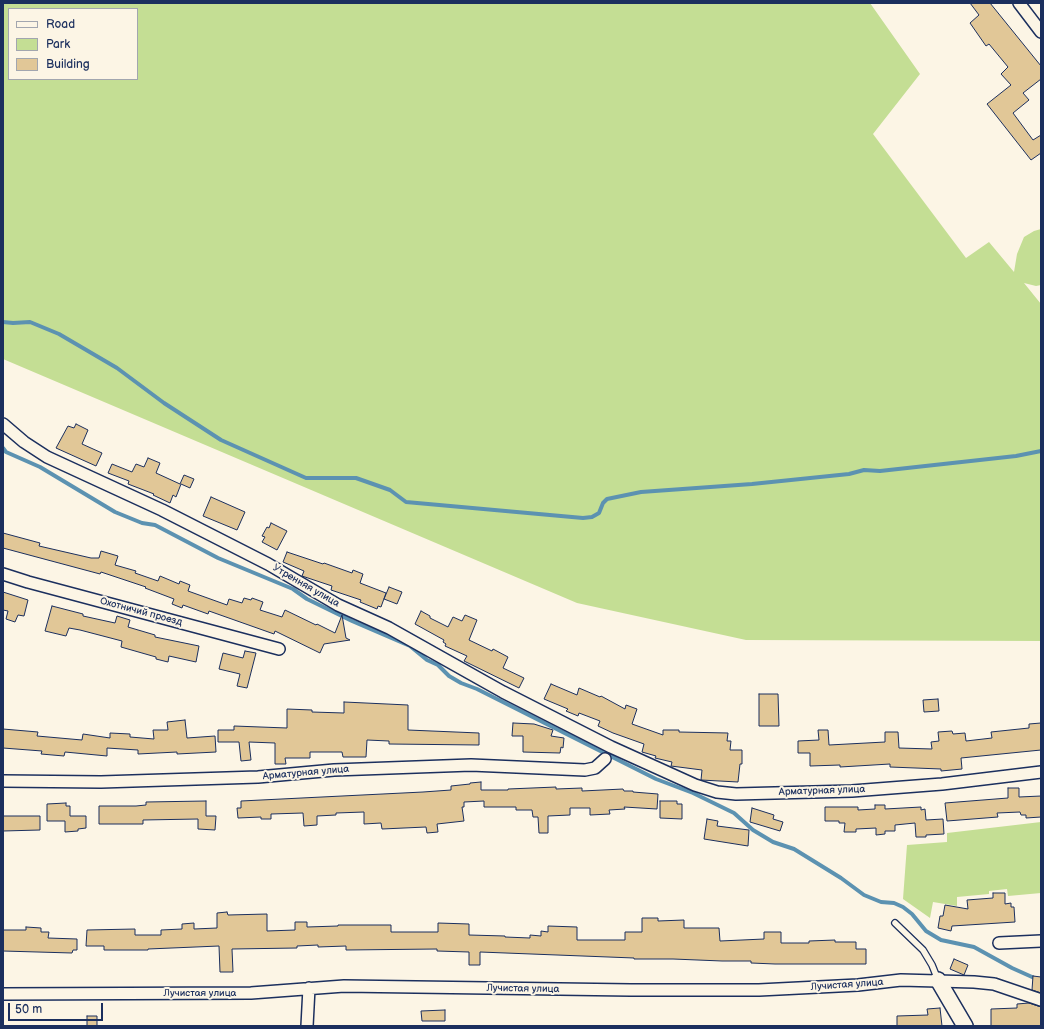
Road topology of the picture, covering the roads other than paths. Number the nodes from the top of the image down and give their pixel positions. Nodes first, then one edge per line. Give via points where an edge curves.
1 (1019, 3) edge
2 (1041, 32) edge
3 (3, 424) edge
4 (3, 574) edge
5 (279, 649) dead end
6 (608, 752) junction
7 (1041, 772) edge
8 (3, 781) edge
9 (895, 922) dead end
10 (1041, 941) edge
11 (998, 943) dead end
12 (938, 980) junction
13 (309, 988) junction
14 (3, 994) edge
15 (1041, 1000) edge
16 (307, 1026) edge
17 (965, 1026) edge

1 - 2 street
3 - 6 street, Утренняя улица via 47,457 162,510 268,564 338,605 389,628
4 - 5 street, Охотничий проезд
6 - 7 street, Арматурная улица via 695,785 717,792 736,794 852,791 942,784
6 - 8 street, Арматурная улица via 595,768 585,770 471,765 334,770 258,777 101,782
9 - 12 lane via 923,950
10 - 11 street
12 - 13 street, Лучистая улица via 901,980 759,990 344,986
12 - 15 street, Лучистая улица via 994,984
12 - 17 street
13 - 14 street, Лучистая улица via 252,993
13 - 16 street

